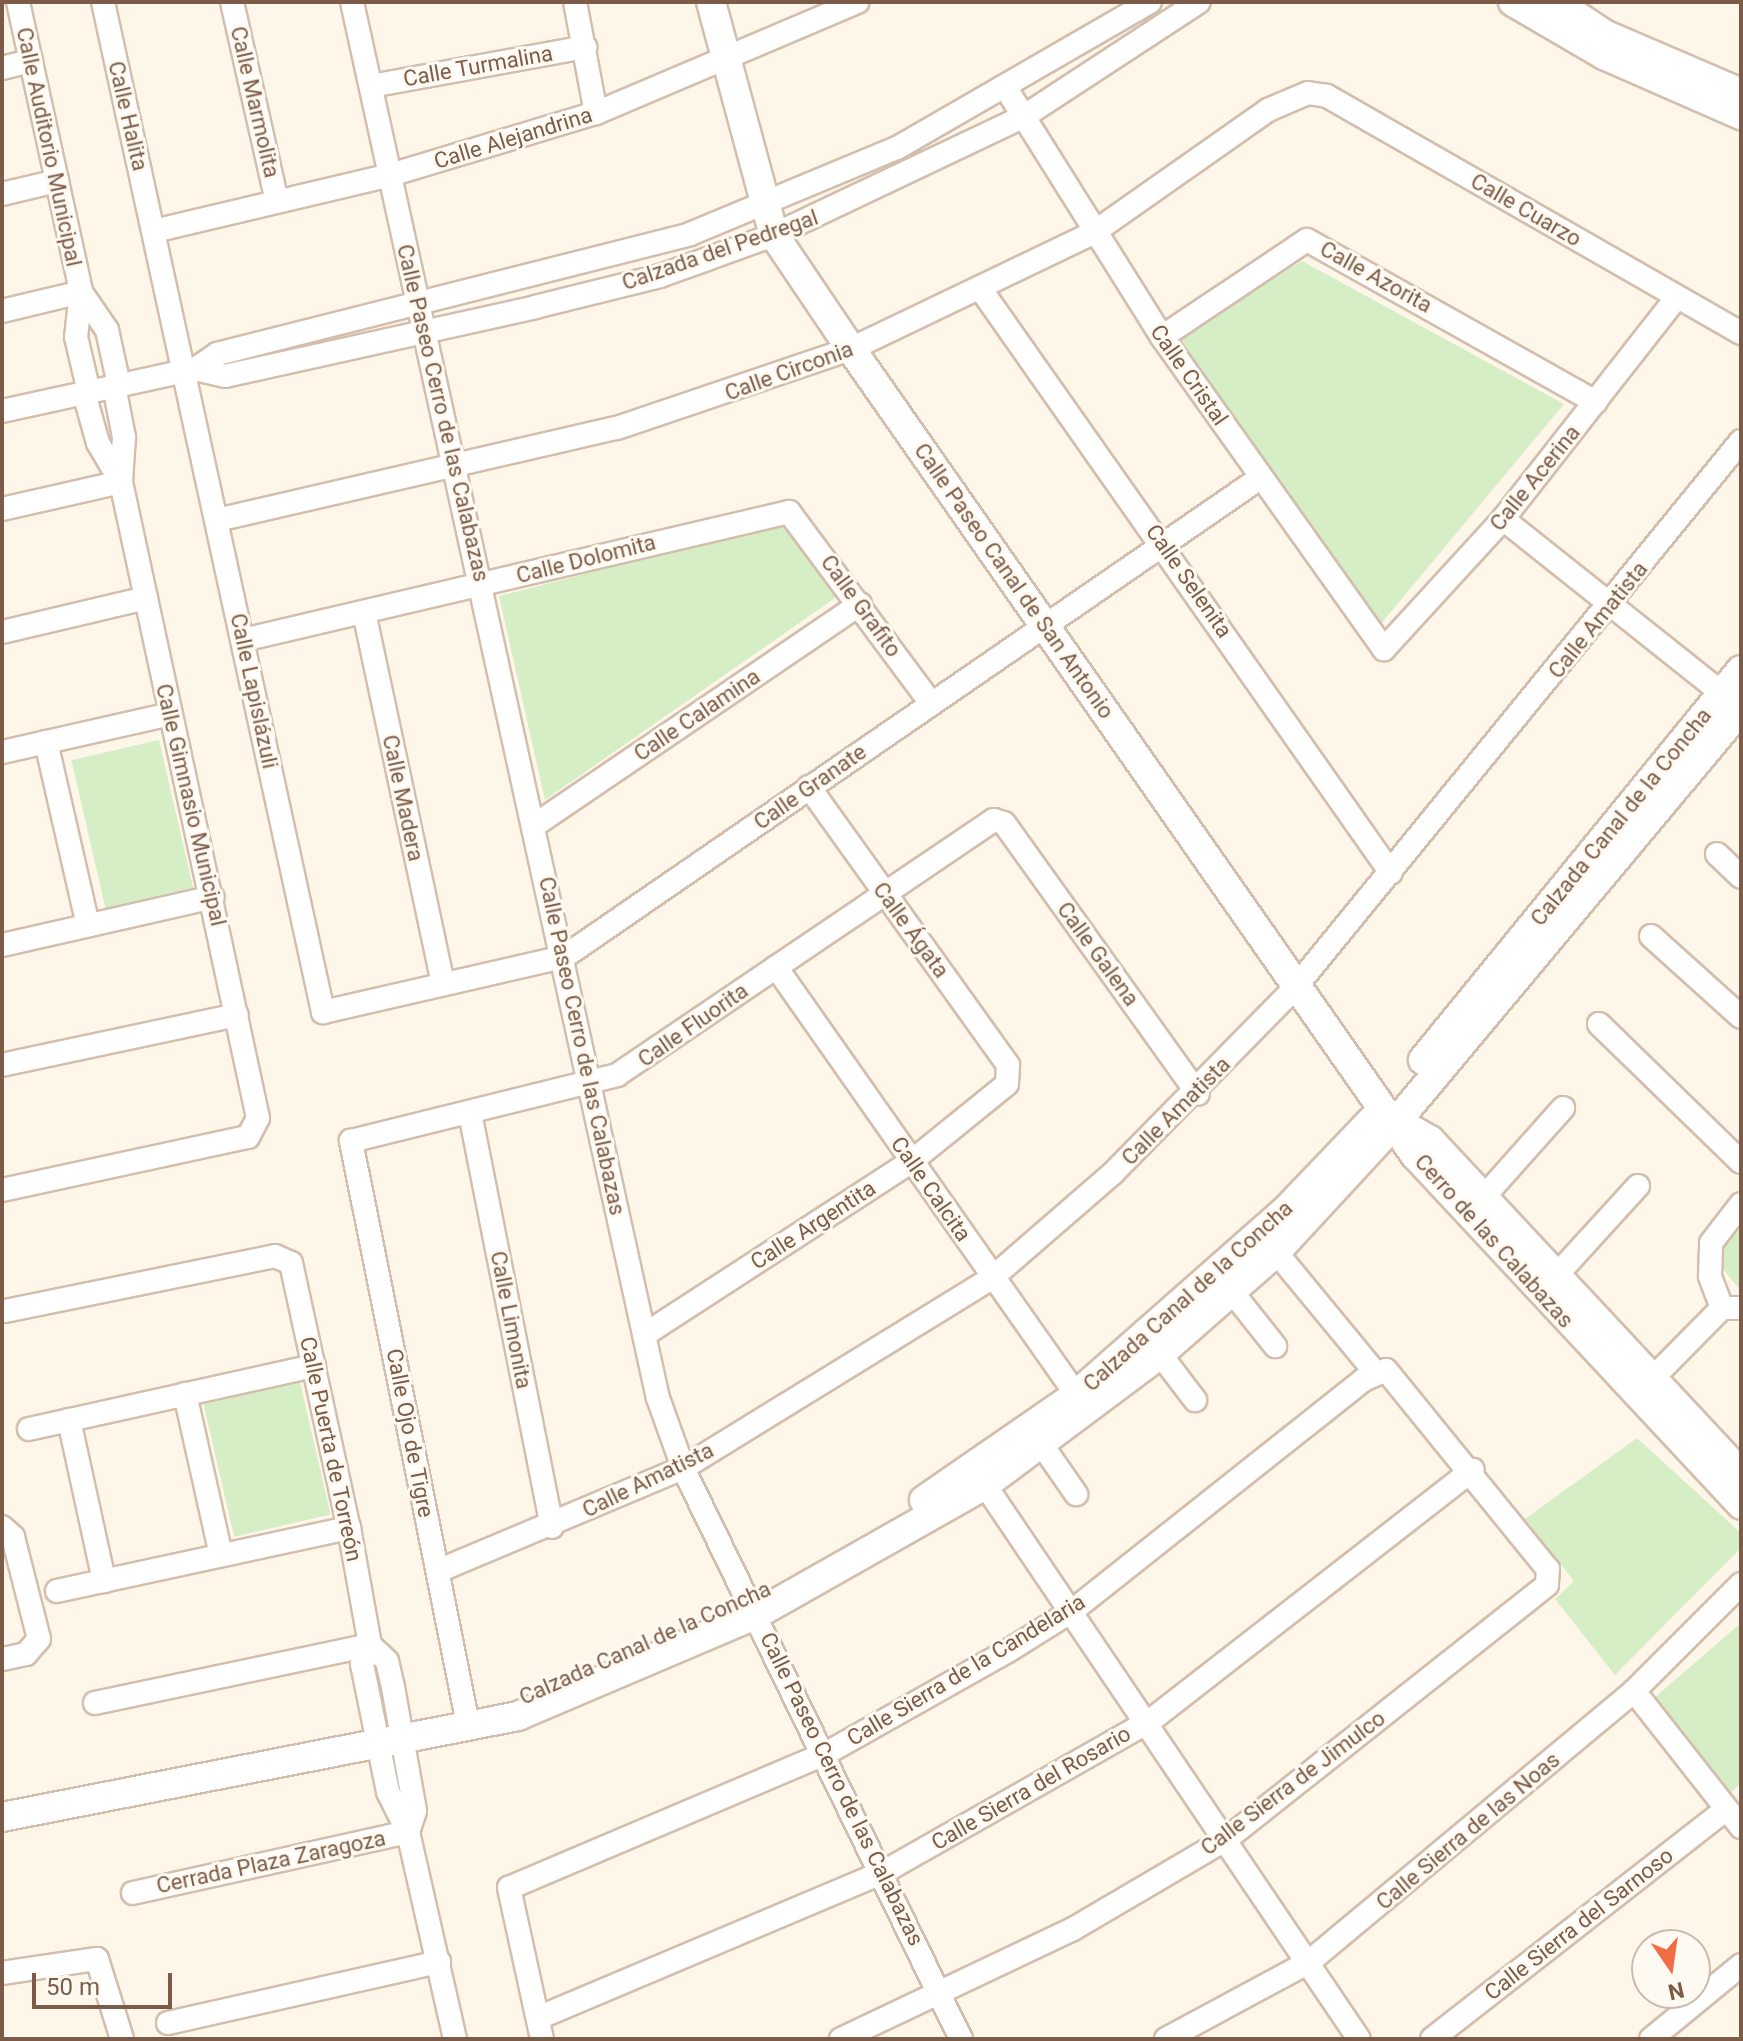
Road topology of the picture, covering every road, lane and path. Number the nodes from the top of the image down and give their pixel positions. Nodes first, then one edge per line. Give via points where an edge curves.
1 (18, 2) edge
2 (103, 2) edge
3 (232, 2) edge
4 (352, 2) edge
5 (575, 2) edge
6 (711, 2) edge
7 (855, 2) edge
8 (1150, 2) edge
9 (1199, 2) edge
10 (1513, 2) edge
11 (1556, 2) edge
12 (585, 47) junction
13 (31, 61) junction
14 (724, 64) junction
15 (2, 68) edge
16 (371, 86) junction
17 (1007, 90) junction
18 (1308, 93) joint
19 (1741, 93) edge
20 (596, 113) junction
21 (1741, 115) edge
22 (1023, 117) junction
23 (390, 175) junction
24 (57, 181) junction
25 (2, 194) edge
26 (277, 201) junction
27 (763, 208) junction
28 (154, 231) junction
29 (1093, 233) junction
30 (774, 235) junction
31 (982, 291) junction
32 (81, 292) junction
33 (1677, 297) junction
34 (419, 306) junction
35 (2, 311) edge
36 (425, 332) junction
37 (1741, 333) edge
38 (1162, 337) junction
39 (851, 349) junction
40 (189, 370) junction
41 (117, 386) junction
42 (86, 392) junction
43 (1596, 402) junction
44 (2, 411) edge
45 (1741, 441) edge
46 (456, 469) junction
47 (1260, 478) junction
48 (121, 482) junction
49 (2, 509) edge
50 (789, 512) joint
51 (1503, 519) junction
52 (217, 520) junction
53 (1163, 543) junction
54 (482, 585) junction
55 (146, 598) junction
56 (860, 604) junction
57 (1611, 605) junction
58 (364, 612) junction
59 (1046, 624) junction
60 (2, 632) edge
61 (243, 640) junction
62 (1384, 649) joint
63 (1741, 670) edge
64 (931, 703) junction
65 (1736, 711) edge
66 (170, 714) junction
67 (46, 742) junction
68 (2, 752) edge
69 (809, 787) junction
70 (994, 820) joint
71 (535, 825) junction
72 (1717, 854) dead end
73 (1391, 873) junction
74 (1741, 877) edge
75 (884, 893) junction
76 (213, 897) junction
77 (88, 925) junction
78 (1651, 936) dead end
79 (2, 945) edge
80 (564, 957) junction
81 (776, 967) junction
82 (443, 984) junction
83 (1294, 989) junction
84 (323, 1012) joint
85 (237, 1015) junction
86 (1741, 1017) edge
87 (1599, 1024) dead end
88 (2, 1065) edge
89 (1010, 1073) joint
90 (589, 1085) junction
91 (1198, 1094) junction
92 (1563, 1108) dead end
93 (470, 1113) junction
94 (1391, 1114) junction
95 (351, 1141) joint
96 (912, 1161) junction
97 (1741, 1162) edge
98 (1638, 1186) dead end
99 (2, 1190) edge
100 (1482, 1199) junction
101 (1741, 1204) edge
102 (1276, 1252) junction
103 (993, 1277) junction
104 (1553, 1279) junction
105 (1233, 1293) junction
106 (1732, 1308) edge
107 (5, 1311) dead end
108 (644, 1335) junction
109 (1275, 1346) dead end
110 (1160, 1354) junction
111 (314, 1366) junction
112 (1375, 1372) junction
113 (1643, 1388) junction
114 (185, 1394) junction
115 (1195, 1400) dead end
116 (1082, 1404) junction
117 (69, 1420) junction
118 (29, 1429) dead end
119 (1042, 1445) junction
120 (683, 1468) junction
121 (1473, 1470) junction
122 (1741, 1473) edge
123 (985, 1485) junction
124 (1076, 1494) dead end
125 (1741, 1504) edge
126 (2, 1527) edge
127 (552, 1527) junction
128 (349, 1528) junction
129 (221, 1555) junction
130 (438, 1571) junction
131 (104, 1581) junction
132 (1741, 1584) edge
133 (57, 1591) dead end
134 (754, 1606) junction
135 (1072, 1611) junction
136 (370, 1645) junction
137 (2, 1659) edge
138 (1634, 1691) junction
139 (95, 1703) dead end
140 (1150, 1721) junction
141 (471, 1724) junction
142 (390, 1741) junction
143 (825, 1754) junction
144 (1726, 1809) junction
145 (2, 1817) edge
146 (1741, 1827) edge
147 (408, 1832) junction
148 (1228, 1838) junction
149 (882, 1873) junction
150 (133, 1893) dead end
151 (439, 1962) junction
152 (1309, 1962) junction
153 (1741, 1965) edge
154 (2, 1973) edge
155 (943, 1996) junction
156 (168, 2023) dead end
157 (540, 2028) edge
158 (122, 2039) edge
159 (455, 2039) edge
160 (841, 2039) edge
161 (961, 2039) edge
162 (1166, 2039) edge
163 (1359, 2039) edge
164 (1432, 2039) edge
165 (1651, 2039) edge

1 - 13 street, Calle Auditorio Municipal
2 - 28 street, Calle Halita
3 - 26 street, Calle Marmolita
4 - 16 street, Calle Paseo Cerro de las Calabazas
5 - 12 street
6 - 14 street, Calle Paseo Canal de San Antonio
7 - 14 street, Calle Alejandrina
8 - 17 street, Calzada del Pedregal
9 - 22 street, Calzada del Pedregal
10 - 21 street via 1604,55
11 - 19 street via 1604,34
12 - 16 street, Calle Turmalina
12 - 20 street
13 - 15 street
13 - 24 street, Calle Auditorio Municipal
14 - 20 street, Calle Alejandrina
14 - 27 street, Calle Paseo Canal de San Antonio
16 - 23 street, Calle Paseo Cerro de las Calabazas
17 - 22 street, Calle Cristal
17 - 27 street, Calzada del Pedregal
18 - 29 street, Calle Circonia via 1268,110
18 - 33 street, Calle Cuarzo via 1327,96
20 - 23 street, Calle Alejandrina
22 - 29 street, Calle Cristal
22 - 30 street, Calzada del Pedregal
23 - 26 street, Calle Alejandrina
23 - 34 street, Calle Paseo Cerro de las Calabazas
24 - 25 street
24 - 32 street, Calle Auditorio Municipal
26 - 28 street, Calle Alejandrina
27 - 30 street, Calle Paseo Canal de San Antonio
27 - 34 street, Calzada del Pedregal
28 - 40 street, Calle Halita
29 - 31 street, Calle Circonia
29 - 38 street, Calle Cristal
30 - 36 street, Calzada del Pedregal via 660,276
30 - 39 street, Calle Paseo Canal de San Antonio
31 - 39 street, Calle Circonia
31 - 53 street, Calle Selenita
32 - 35 street
32 - 41 street, Calle Auditorio Municipal via 107,330
32 - 42 street, Calle Auditorio Municipal via 76,337
33 - 37 street, Calle Cuarzo
33 - 43 street, Calle Acerina
34 - 36 street, Calle Paseo Cerro de las Calabazas
34 - 40 street, Calzada del Pedregal via 217,354
36 - 40 street, Calzada del Pedregal via 225,376
36 - 46 street, Calle Paseo Cerro de las Calabazas
38 - 43 street, Calle Azorita via 1307,240
38 - 47 street, Calle Cristal
39 - 46 street, Calle Circonia via 617,428
39 - 59 street, Calle Paseo Canal de San Antonio
40 - 41 street, Calzada del Pedregal
40 - 52 street, Calle Lapislázuli
41 - 42 street, Calzada del Pedregal
41 - 48 street, Calle Gimnasio Municipal via 124,437
42 - 44 street, Calzada del Pedregal
42 - 48 street, Calle Gimnasio Municipal via 98,443
43 - 51 street, Calle Acerina
45 - 57 street, Calle Amatista
46 - 52 street, Calle Circonia
46 - 54 street, Calle Paseo Cerro de las Calabazas
47 - 53 street, Calle Granate
47 - 62 street, Calle Cristal
48 - 49 street
48 - 55 street, Calle Gimnasio Municipal
50 - 54 street, Calle Dolomita
50 - 56 street, Calle Grafito
51 - 57 street
51 - 62 street, Calle Acerina
52 - 61 street, Calle Lapislázuli
53 - 59 street, Calle Granate
53 - 73 street, Calle Selenita
54 - 58 street, Calle Dolomita
54 - 71 street, Calle Paseo Cerro de las Calabazas
55 - 60 street
55 - 66 street, Calle Gimnasio Municipal
56 - 64 street, Calle Grafito
56 - 71 street, Calle Calamina
57 - 65 street
57 - 73 street, Calle Amatista
58 - 61 street, Calle Dolomita
58 - 82 street, Calle Madera
59 - 64 street, Calle Granate
59 - 83 street, Calle Paseo Canal de San Antonio
61 - 84 street, Calle Lapislázuli
63 - 65 street, Calzada Canal de la Concha
64 - 69 street, Calle Granate
65 - 94 street, Calzada Canal de la Concha
66 - 67 street
66 - 76 street, Calle Gimnasio Municipal
67 - 68 street
67 - 77 street
69 - 75 street, Calle Ágata
69 - 80 street, Calle Granate
70 - 75 street, Calle Fluorita
70 - 91 street, Calle Galena via 1004,823
71 - 80 street, Calle Paseo Cerro de las Calabazas
72 - 74 street
73 - 83 street, Calle Amatista
75 - 81 street, Calle Fluorita
75 - 89 street, Calle Ágata
76 - 77 street
76 - 85 street, Calle Gimnasio Municipal
77 - 79 street
78 - 86 street
80 - 82 street, Calle Granate
80 - 90 street, Calle Paseo Cerro de las Calabazas
81 - 90 street, Calle Fluorita via 642,1062
81 - 96 street, Calle Calcita
82 - 84 street, Calle Granate
83 - 91 street, Calle Amatista
83 - 94 street, Calle Paseo Canal de San Antonio
85 - 88 street
85 - 99 street, Calle Gimnasio Municipal via 256,1129
87 - 97 street
89 - 96 street, Calle Argentita via 1007,1084
90 - 93 street, Calle Fluorita
90 - 108 street, Calle Paseo Cerro de las Calabazas
91 - 103 street, Calle Amatista
92 - 100 street
93 - 95 street, Calle Fluorita
93 - 127 street, Calle Limonita
94 - 100 street, Cerro de las Calabazas via 1430,1140
94 - 102 street, Calzada Canal de la Concha
94 - 113 street, Cerro de las Calabazas via 1464,1214
94 - 116 street, Calzada Canal de la Concha
95 - 130 street, Calle Ojo de Tigre
96 - 103 street, Calle Calcita
96 - 108 street, Calle Argentita
98 - 104 street
100 - 104 street, Cerro de las Calabazas
101 - 106 street via 1711,1243 1710,1276
102 - 105 street, Calzada Canal de la Concha
102 - 112 street
103 - 116 street, Calle Calcita
103 - 120 street, Calle Amatista
104 - 113 street, Cerro de las Calabazas
105 - 109 street
105 - 110 street, Calzada Canal de la Concha
106 - 113 street
107 - 111 street, Calle Puerta de Torreón via 285,1257 295,1274
108 - 120 street, Calle Paseo Cerro de las Calabazas
110 - 115 street
110 - 116 street, Calzada Canal de la Concha
111 - 114 street
111 - 128 street, Calle Puerta de Torreón
112 - 121 street via 1386,1370
112 - 135 street, Calle Sierra de la Candelaria
113 - 122 street, Cerro de las Calabazas
113 - 125 street, Cerro de las Calabazas
114 - 117 street
114 - 129 street
116 - 119 street, Calzada Canal de la Concha
116 - 134 street, Calzada Canal de la Concha
117 - 118 street
117 - 131 street
119 - 123 street, Calzada Canal de la Concha
119 - 124 street
120 - 127 street, Calle Amatista
120 - 134 street, Calle Paseo Cerro de las Calabazas
121 - 140 street, Calle Sierra del Rosario
121 - 148 street, Calle Sierra de Jimulco via 1549,1578
123 - 134 street, Calzada Canal de la Concha
123 - 135 street
126 - 137 street via 13,1537 39,1639 26,1654
127 - 130 street, Calle Amatista
128 - 129 street
128 - 136 street, Calle Puerta de Torreón
129 - 131 street
130 - 141 street, Calle Ojo de Tigre
131 - 133 street
132 - 138 street, Calle Sierra de las Noas
134 - 141 street, Calzada Canal de la Concha
134 - 143 street, Calle Paseo Cerro de las Calabazas
135 - 140 street
135 - 143 street, Calle Sierra de la Candelaria
136 - 139 street
136 - 142 street, Calle Puerta de Torreón via 387,1661
138 - 144 street
138 - 152 street, Calle Sierra de las Noas
140 - 148 street
140 - 149 street, Calle Sierra del Rosario
141 - 142 street, Calzada Canal de la Concha
142 - 145 street, Calzada Canal de la Concha
142 - 147 street, Calle Puerta de Torreón via 415,1811
143 - 149 street, Calle Paseo Cerro de las Calabazas
143 - 157 street, Calle Sierra de la Candelaria via 509,1888
144 - 146 street
144 - 164 street, Calle Sierra del Sarnoso
147 - 150 street, Cerrada Plaza Zaragoza
147 - 151 street, Calle Puerta de Torreón
148 - 152 street
148 - 155 street, Calle Sierra de Jimulco
149 - 155 street, Calle Paseo Cerro de las Calabazas
149 - 157 street, Calle Sierra del Rosario
151 - 156 street
151 - 159 street, Calle Puerta de Torreón
152 - 162 street, Calle Sierra de las Noas
152 - 163 street
153 - 165 street
154 - 158 street via 97,1959
155 - 160 street, Calle Sierra de Jimulco
155 - 161 street, Calle Paseo Cerro de las Calabazas

